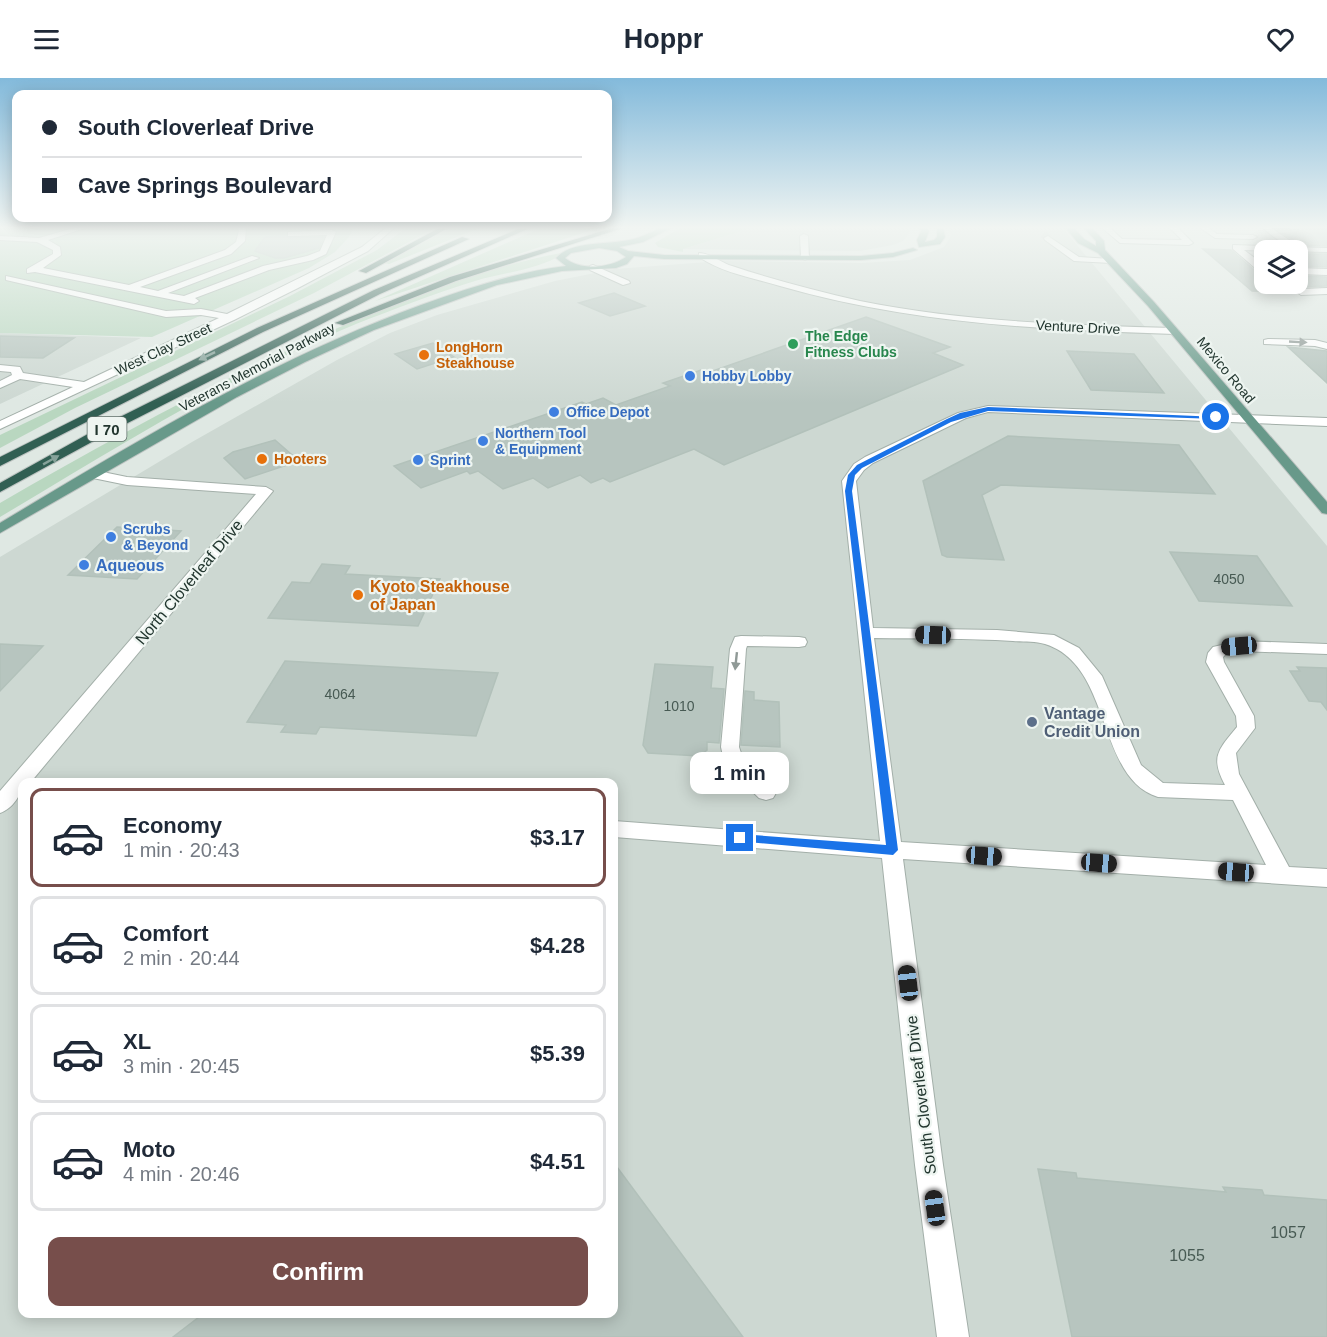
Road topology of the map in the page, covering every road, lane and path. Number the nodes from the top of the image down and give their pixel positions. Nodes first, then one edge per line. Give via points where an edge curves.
1 (41, 286) edge
2 (118, 286) edge
3 (135, 286) edge
4 (179, 286) edge
5 (221, 286) edge
6 (294, 286) edge
7 (336, 286) edge
8 (361, 286) edge
9 (391, 286) edge
10 (436, 286) edge
11 (488, 286) edge
12 (790, 286) edge
13 (1133, 286) edge
14 (129, 288) junction
15 (1327, 291) edge
16 (1308, 292) edge
17 (157, 294) junction
18 (103, 297) junction
19 (184, 299) junction
20 (201, 312) junction
21 (231, 318) junction
22 (260, 330) junction
23 (1174, 331) junction
24 (1268, 342) dead end
25 (1327, 346) edge
26 (252, 355) junction
27 (0, 368) edge
28 (18, 376) junction
29 (0, 385) edge
30 (85, 385) junction
31 (1246, 419) junction
32 (1327, 422) edge
33 (0, 426) edge
34 (0, 462) edge
35 (93, 474) junction
36 (0, 488) edge
37 (1327, 510) edge
38 (0, 529) edge
39 (866, 633) junction
40 (800, 642) dead end
41 (1327, 650) edge
42 (20, 778) edge
43 (14, 785) edge
44 (766, 793) dead end
45 (1239, 793) junction
46 (0, 805) edge
47 (618, 828) edge
48 (893, 850) junction
49 (1282, 875) junction
50 (1327, 878) edge
51 (952, 1337) edge

1 - 18 street
2 - 14 street
3 - 14 street
4 - 17 street
5 - 19 street
6 - 21 street, West Clay Street
7 - 22 highway
8 - 22 highway, I 70
9 - 26 highway, I 70
10 - 26 highway
11 - 35 main road, Veterans Memorial Parkway via 399,315 334,343 266,376
12 - 23 street, Venture Drive via 913,312 1039,325
13 - 23 main road, Mexico Road
14 - 17 street
14 - 18 street
15 - 16 street
17 - 19 street
18 - 20 street via 166,314
19 - 20 street via 199,303
20 - 21 street
21 - 30 street, West Clay Street
22 -> 34 highway, I 70
23 - 31 main road, Mexico Road
24 -> 25 street
36 -> 26 highway, I 70
27 - 28 street via 16,369
28 - 29 street
28 - 30 street
30 - 33 street, West Clay Street
31 - 32 street, South Cloverleaf Drive
31 - 37 main road, Mexico Road
31 - 39 street, South Cloverleaf Drive via 988,409 962,415 869,460 852,475 849,491
35 - 38 main road, Veterans Memorial Parkway
35 - 42 street, North Cloverleaf Drive via 127,481 266,491
39 - 45 street via 1048,639 1073,652 1096,680 1133,769 1158,790
39 - 48 street, South Cloverleaf Drive
40 -> 44 street via 741,641 738,649 730,747 735,765
41 - 45 street via 1239,646 1217,650 1215,662 1245,716 1246,728 1232,743 1225,762
43 - 46 street, North Cloverleaf Drive
45 - 49 street
47 - 48 street
48 - 49 street
48 - 51 street, South Cloverleaf Drive
49 - 50 street

